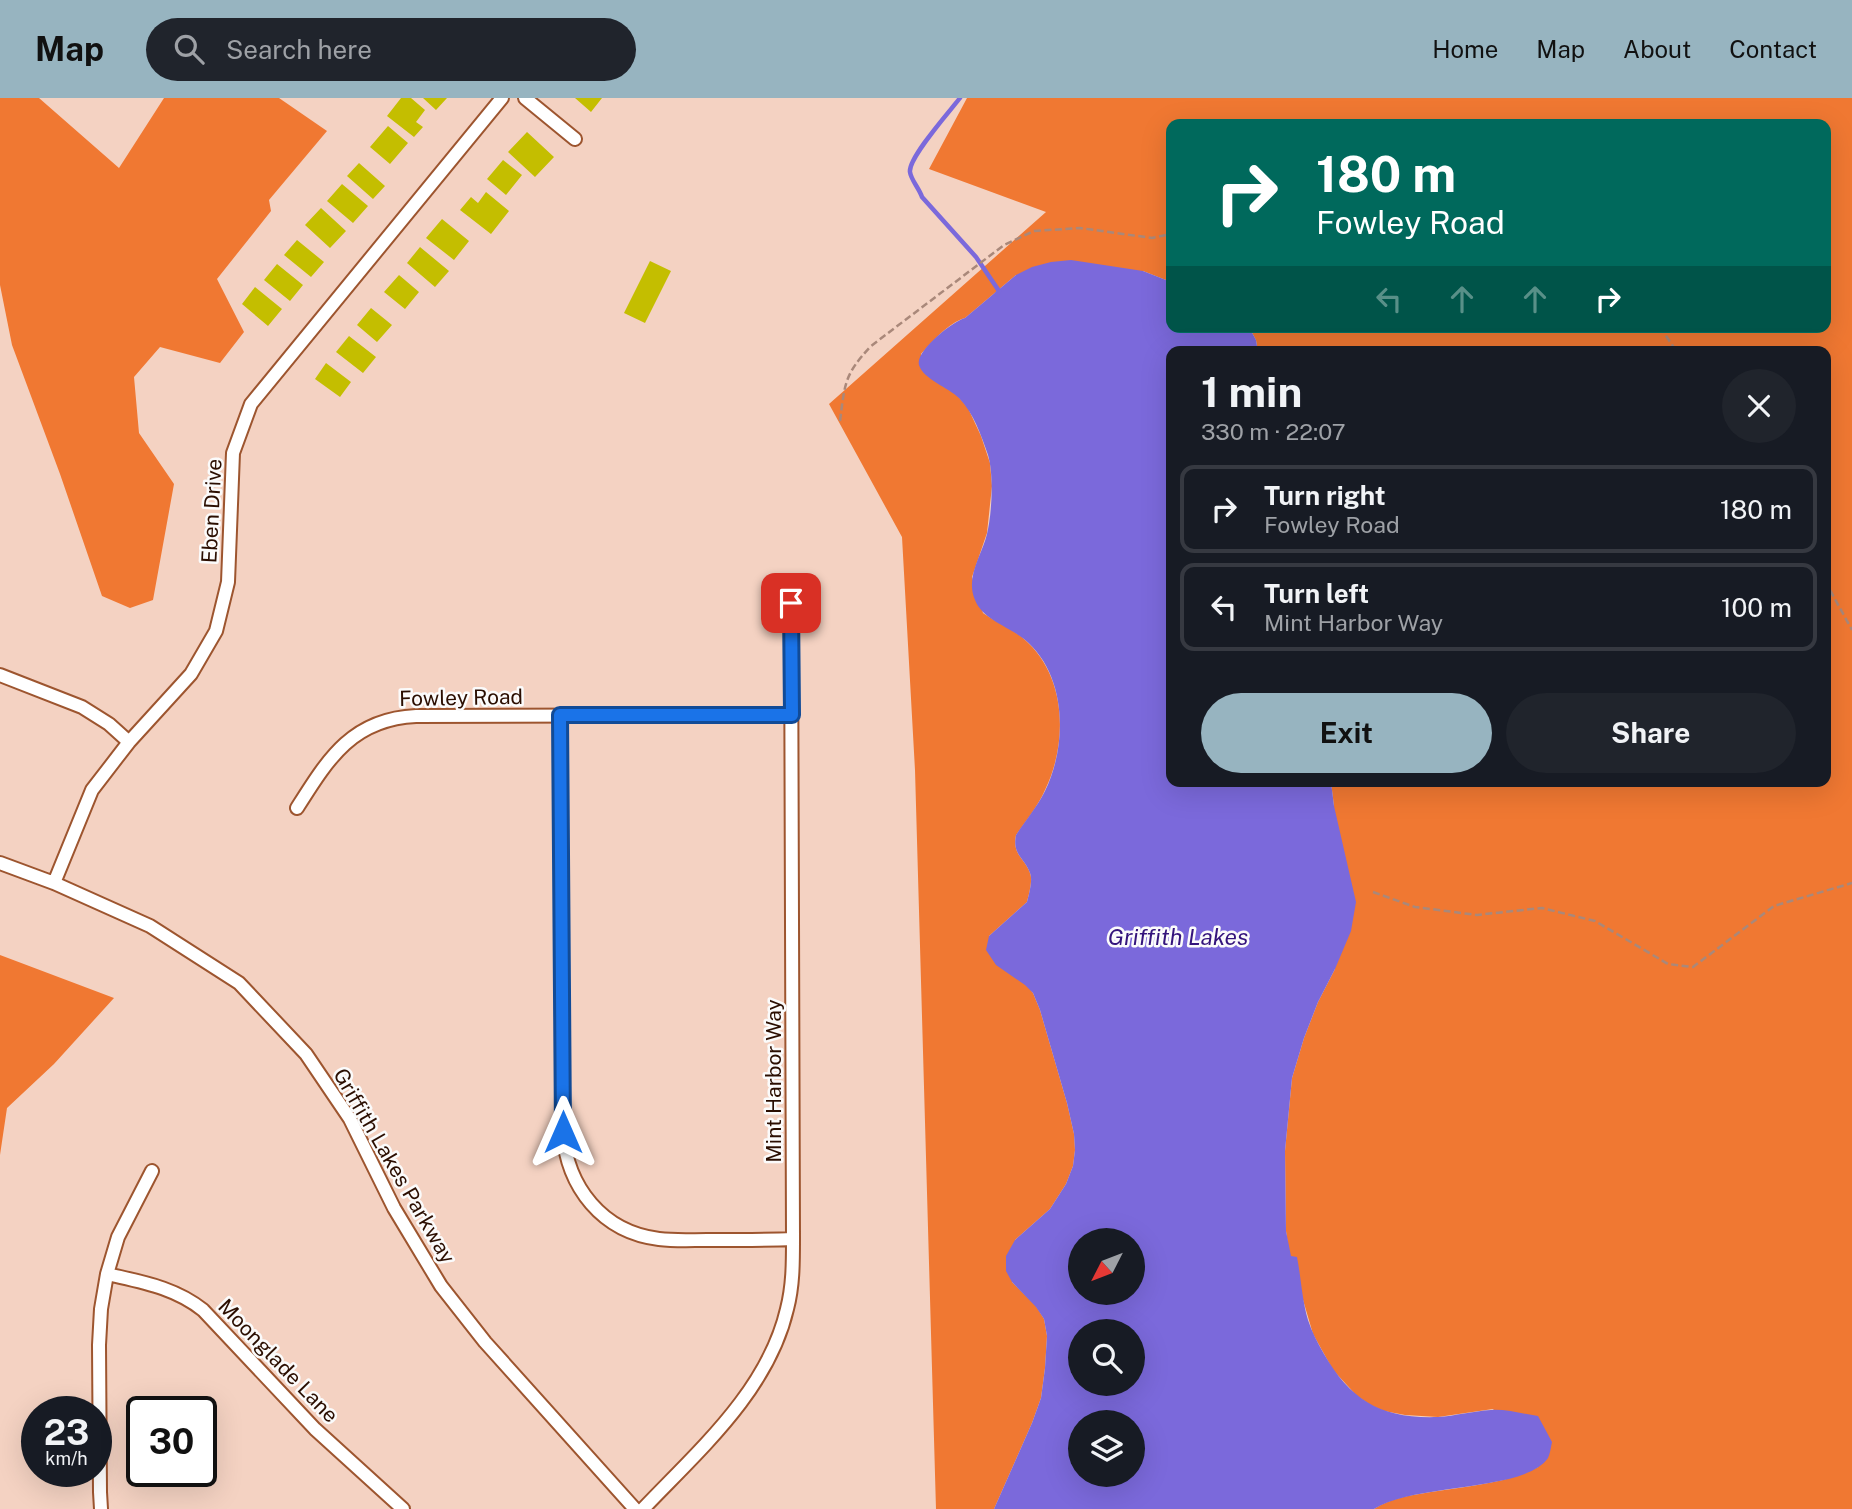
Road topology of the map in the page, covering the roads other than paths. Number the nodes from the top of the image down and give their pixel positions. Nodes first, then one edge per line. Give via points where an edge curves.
1 (502, 98) edge
2 (525, 98) edge
3 (575, 139) dead end
4 (791, 603) dead end
5 (0, 675) edge
6 (560, 715) junction
7 (792, 715) junction
8 (129, 741) junction
9 (297, 808) dead end
10 (0, 863) edge
11 (54, 883) junction
12 (152, 1171) dead end
13 (793, 1239) junction
14 (107, 1274) junction
15 (102, 1509) edge
16 (403, 1509) edge
17 (635, 1509) edge
18 (643, 1509) edge

1 - 8 street, Eben Drive via 251,404 233,453 228,582 216,631 191,674
2 - 3 street
4 - 7 street, Mint Harbor Way
5 - 8 street via 82,707
6 - 7 street, Fowley Road
6 - 9 street, Fowley Road via 416,716 378,723 335,752
6 - 13 street via 563,1132 572,1174 601,1214 645,1237
7 - 13 street, Mint Harbor Way
8 - 11 street, Eben Drive via 92,790
10 - 11 street, Griffith Lakes Parkway
11 - 17 street, Griffith Lakes Parkway via 150,926 239,983 296,1044 350,1119 394,1208 441,1286 485,1342
12 - 14 street via 126,1220
13 - 18 street, Mint Harbor Way via 788,1308 766,1363 730,1416
14 - 15 street via 99,1345
14 - 16 street, Moonglade Lane via 169,1289 203,1310 315,1429

